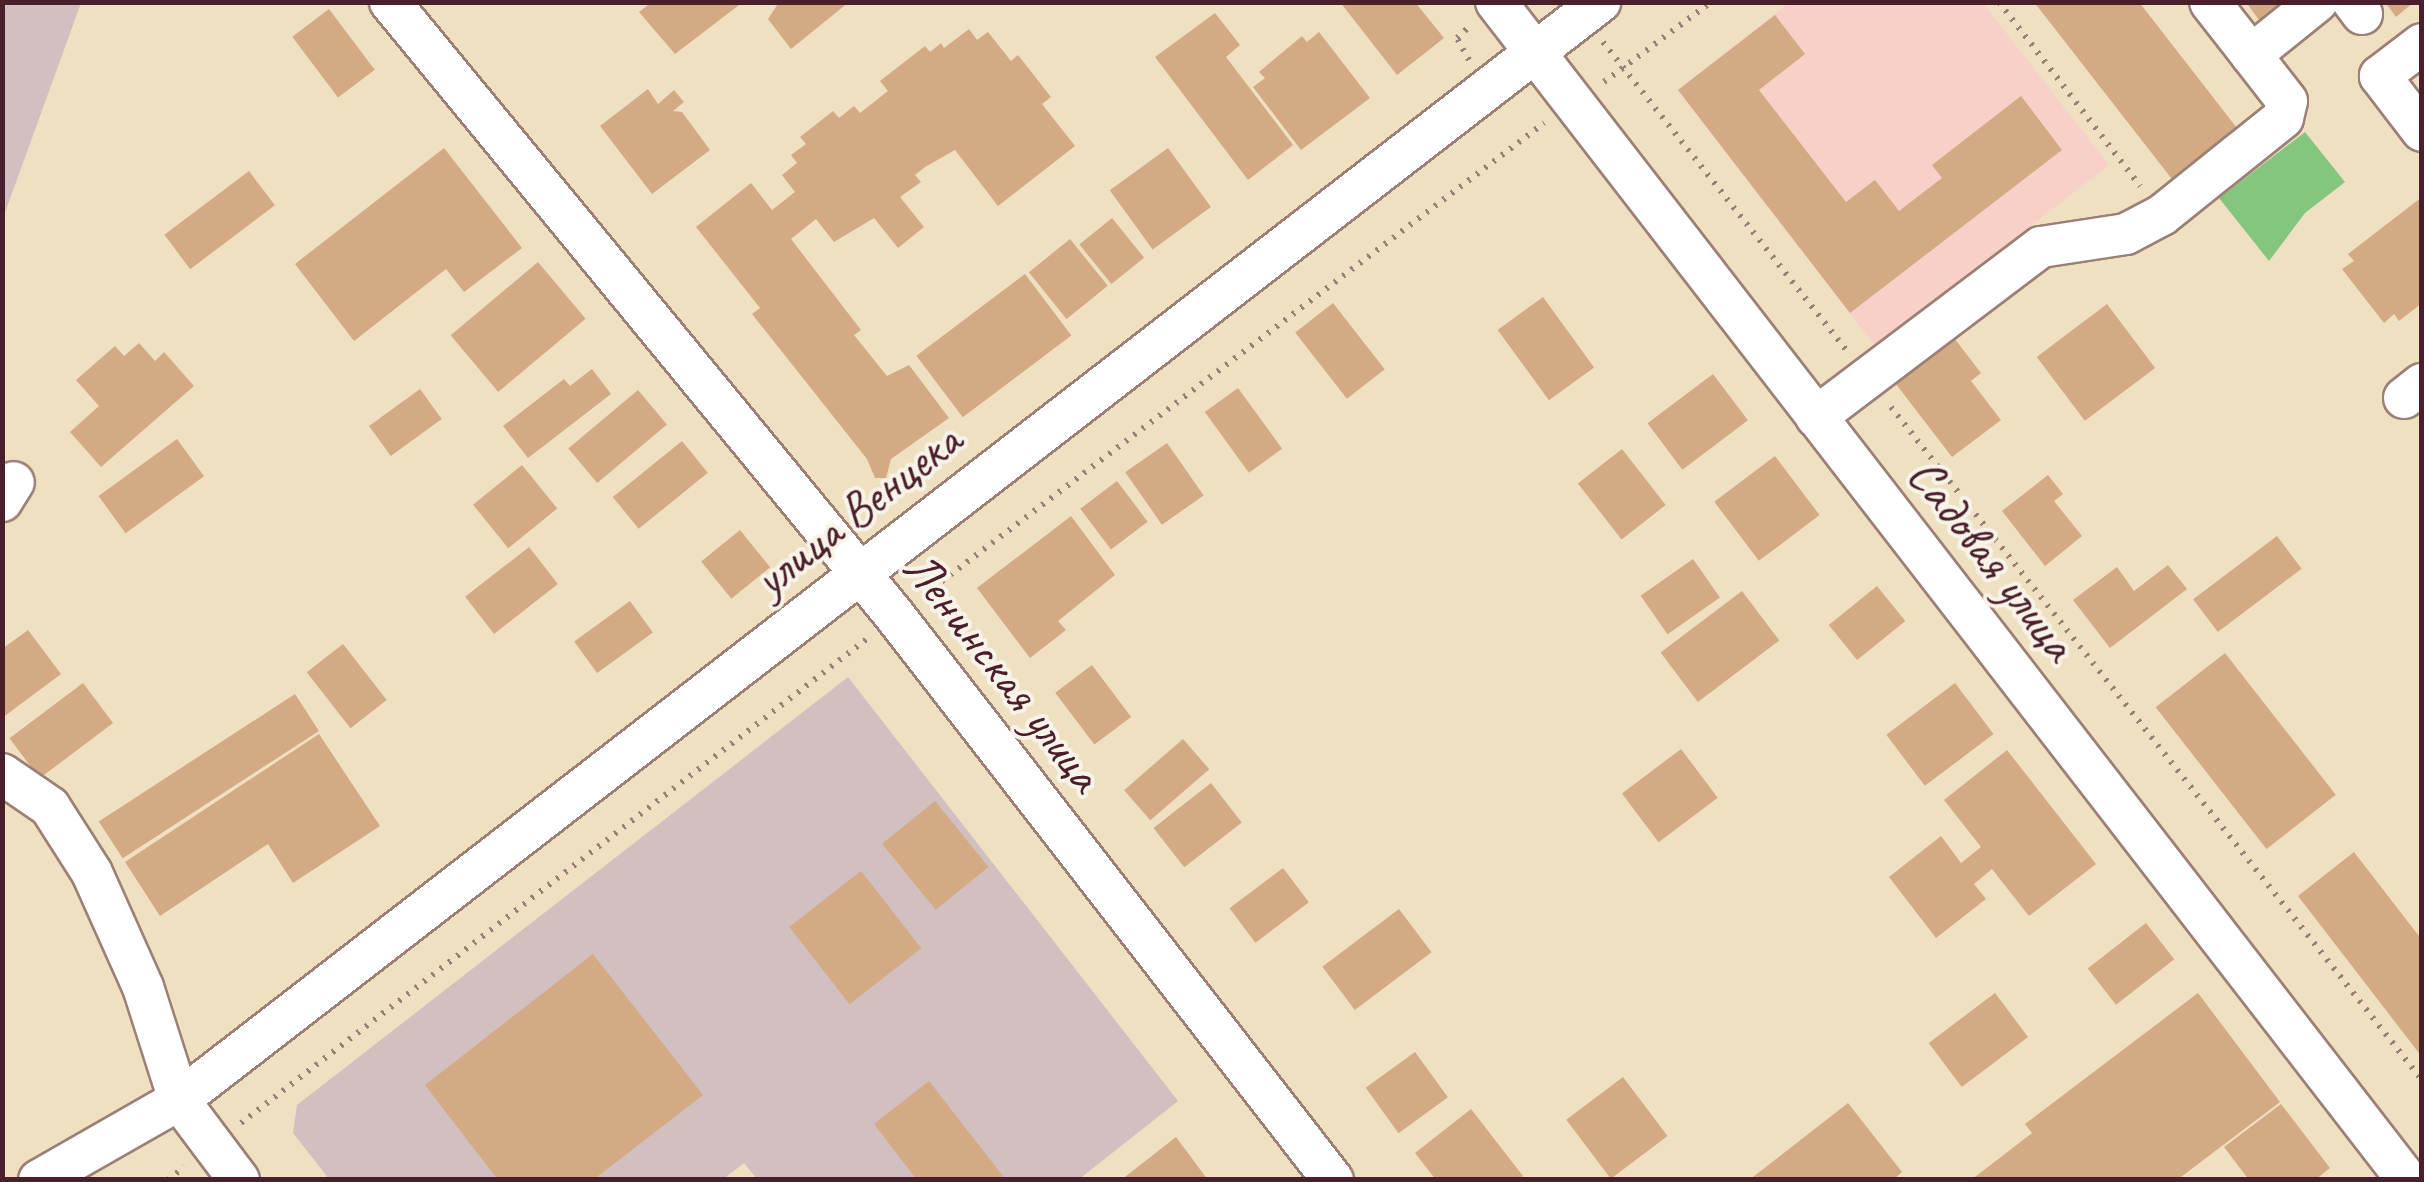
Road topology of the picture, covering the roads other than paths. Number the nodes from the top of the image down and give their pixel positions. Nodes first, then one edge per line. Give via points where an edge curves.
1 (390, 2) edge
2 (1496, 2) edge
3 (1600, 2) edge
4 (2210, 2) edge
5 (2318, 2) edge
6 (2422, 44) edge
7 (1536, 52) junction
8 (2251, 55) junction
9 (2422, 131) edge
10 (1816, 418) junction
11 (860, 574) junction
12 (2, 774) edge
13 (178, 1100) junction
14 (39, 1180) edge
15 (239, 1180) edge
16 (1332, 1180) edge
17 (2407, 1180) edge

1 - 11 street, Ленинская улица
2 - 7 street, Садовая улица
3 - 7 street, улица Венцека
4 - 8 street
5 - 8 street
6 - 9 street via 2380,76
7 - 10 street, Садовая улица
7 - 11 street, улица Венцека
8 - 10 street via 2288,101 2282,118 2162,215 2126,234 2040,247
10 - 17 street, Садовая улица
11 - 13 street, улица Венцека
11 - 16 street, Ленинская улица
12 - 13 street via 50,807 92,873 144,987
13 - 14 street, улица Венцека
13 - 15 street

